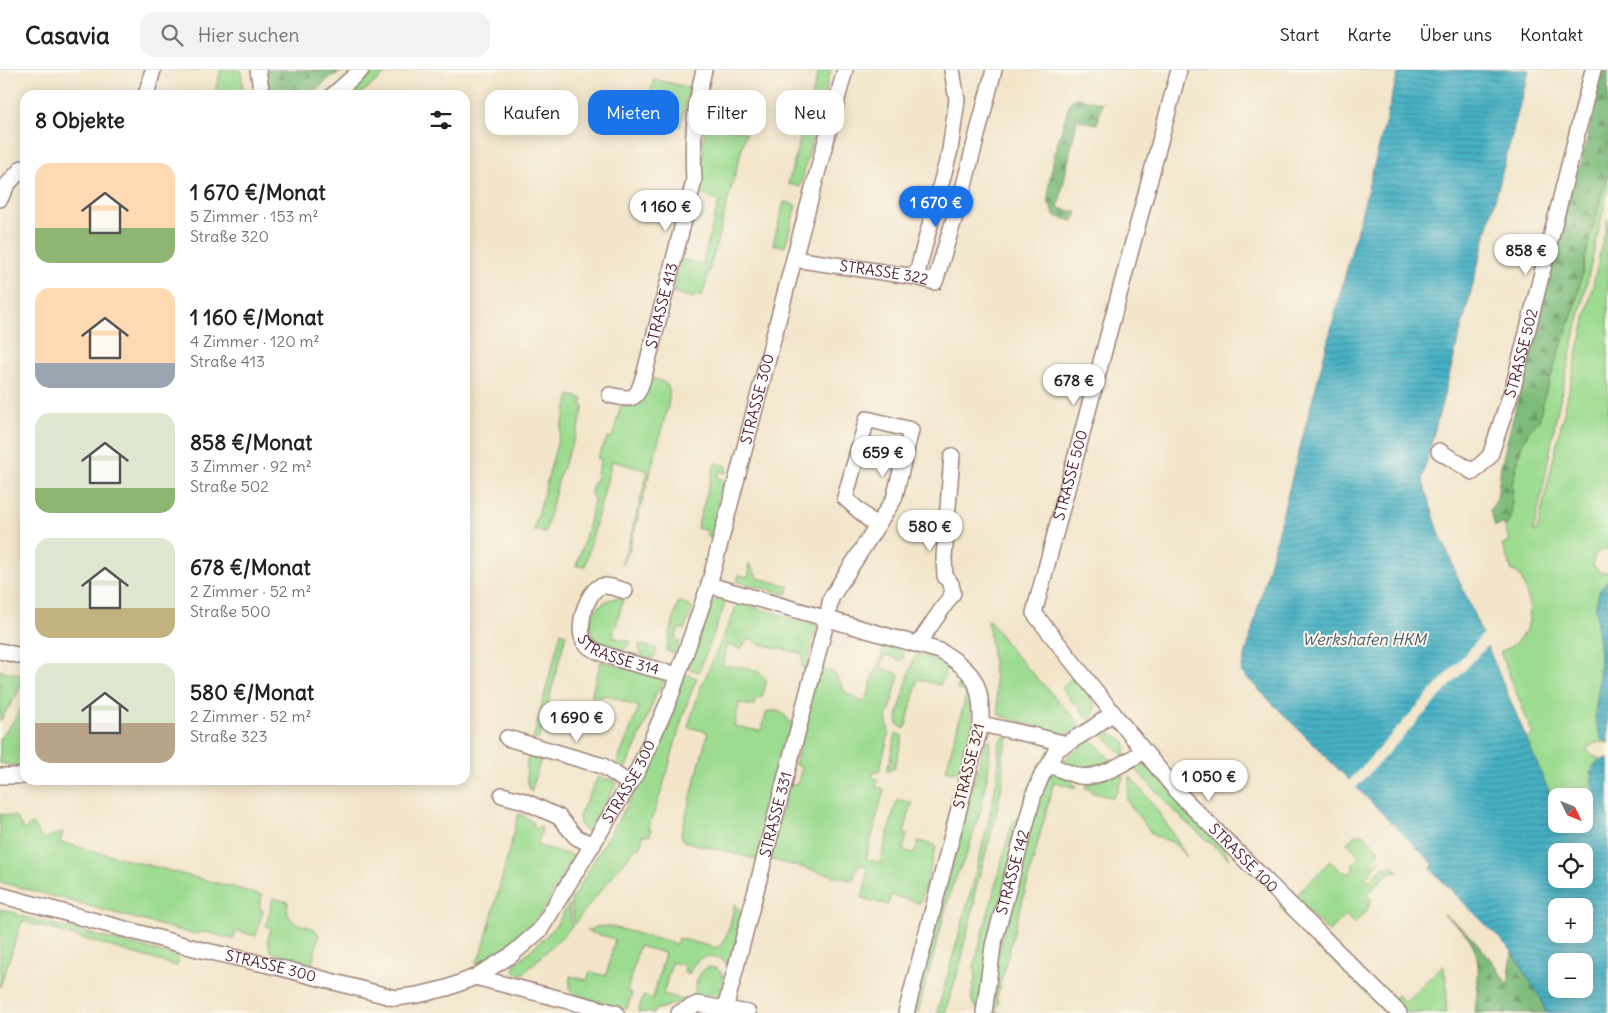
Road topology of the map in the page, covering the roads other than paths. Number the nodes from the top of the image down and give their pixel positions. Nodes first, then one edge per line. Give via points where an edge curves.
1 (153, 70) edge
2 (258, 70) edge
3 (361, 70) edge
4 (704, 70) edge
5 (845, 70) edge
6 (952, 70) edge
7 (994, 70) edge
8 (1179, 70) edge
9 (1593, 70) edge
10 (147, 90) edge
11 (261, 90) edge
12 (339, 90) edge
13 (20, 170) edge
14 (0, 199) edge
15 (794, 259) junction
16 (916, 276) junction
17 (610, 395) dead end
18 (1439, 451) dead end
19 (952, 456) dead end
20 (876, 526) junction
21 (709, 585) junction
22 (625, 591) dead end
23 (827, 619) junction
24 (918, 644) junction
25 (0, 651) edge
26 (20, 656) edge
27 (678, 675) junction
28 (1113, 713) junction
29 (981, 724) junction
30 (507, 738) dead end
31 (1066, 744) junction
32 (1144, 751) junction
33 (1049, 765) junction
34 (0, 776) edge
35 (20, 776) edge
36 (630, 784) junction
37 (502, 795) dead end
38 (593, 845) junction
39 (0, 895) edge
40 (475, 977) junction
41 (725, 1009) junction
42 (616, 1013) edge
43 (678, 1013) edge
44 (748, 1013) edge
45 (906, 1013) edge
46 (984, 1013) edge
47 (1399, 1013) edge

1 - 10 street
2 - 11 street
3 - 12 street
4 - 17 street, STRASSE 413 via 693,124 694,181 645,372 638,394 624,398
5 - 15 street, STRASSE 300
6 - 16 street via 957,100 950,150
7 - 16 street, STRASSE 322 via 935,282
8 - 28 street, STRASSE 500 via 1034,613
9 - 18 street, STRASSE 502 via 1514,384 1490,456 1473,472
13 - 14 street
15 - 16 street, STRASSE 322
15 - 21 street, STRASSE 300
19 - 24 street via 944,558 945,576 953,593
20 - 20 street via 845,498 867,419 911,430 894,499
20 - 23 street via 831,598
21 - 23 street, STRASSE 321
21 - 27 street, STRASSE 300
22 - 27 street, STRASSE 314 via 604,586 593,593 585,608 581,638 603,654
23 - 24 street, STRASSE 321
23 - 41 street, STRASSE 331
24 - 29 street, STRASSE 321 via 940,651 968,671 982,704
25 - 26 street
27 - 36 street, STRASSE 300
28 - 31 street
28 - 32 street, STRASSE 100
29 - 31 street
29 - 45 street, STRASSE 321
30 - 36 street via 603,766
31 - 33 street, STRASSE 142 via 1056,750
32 - 33 street via 1124,764 1091,776 1079,776
32 - 47 street, STRASSE 100 via 1180,794
33 - 46 street, STRASSE 142 via 1034,794 994,946
34 - 35 street
36 - 38 street, STRASSE 300
37 - 38 street via 560,817 576,837
38 - 40 street, STRASSE 300 via 540,930 510,956
39 - 40 street, STRASSE 300 via 395,998 447,988
40 - 42 street
41 - 43 street via 698,1004
41 - 44 street

